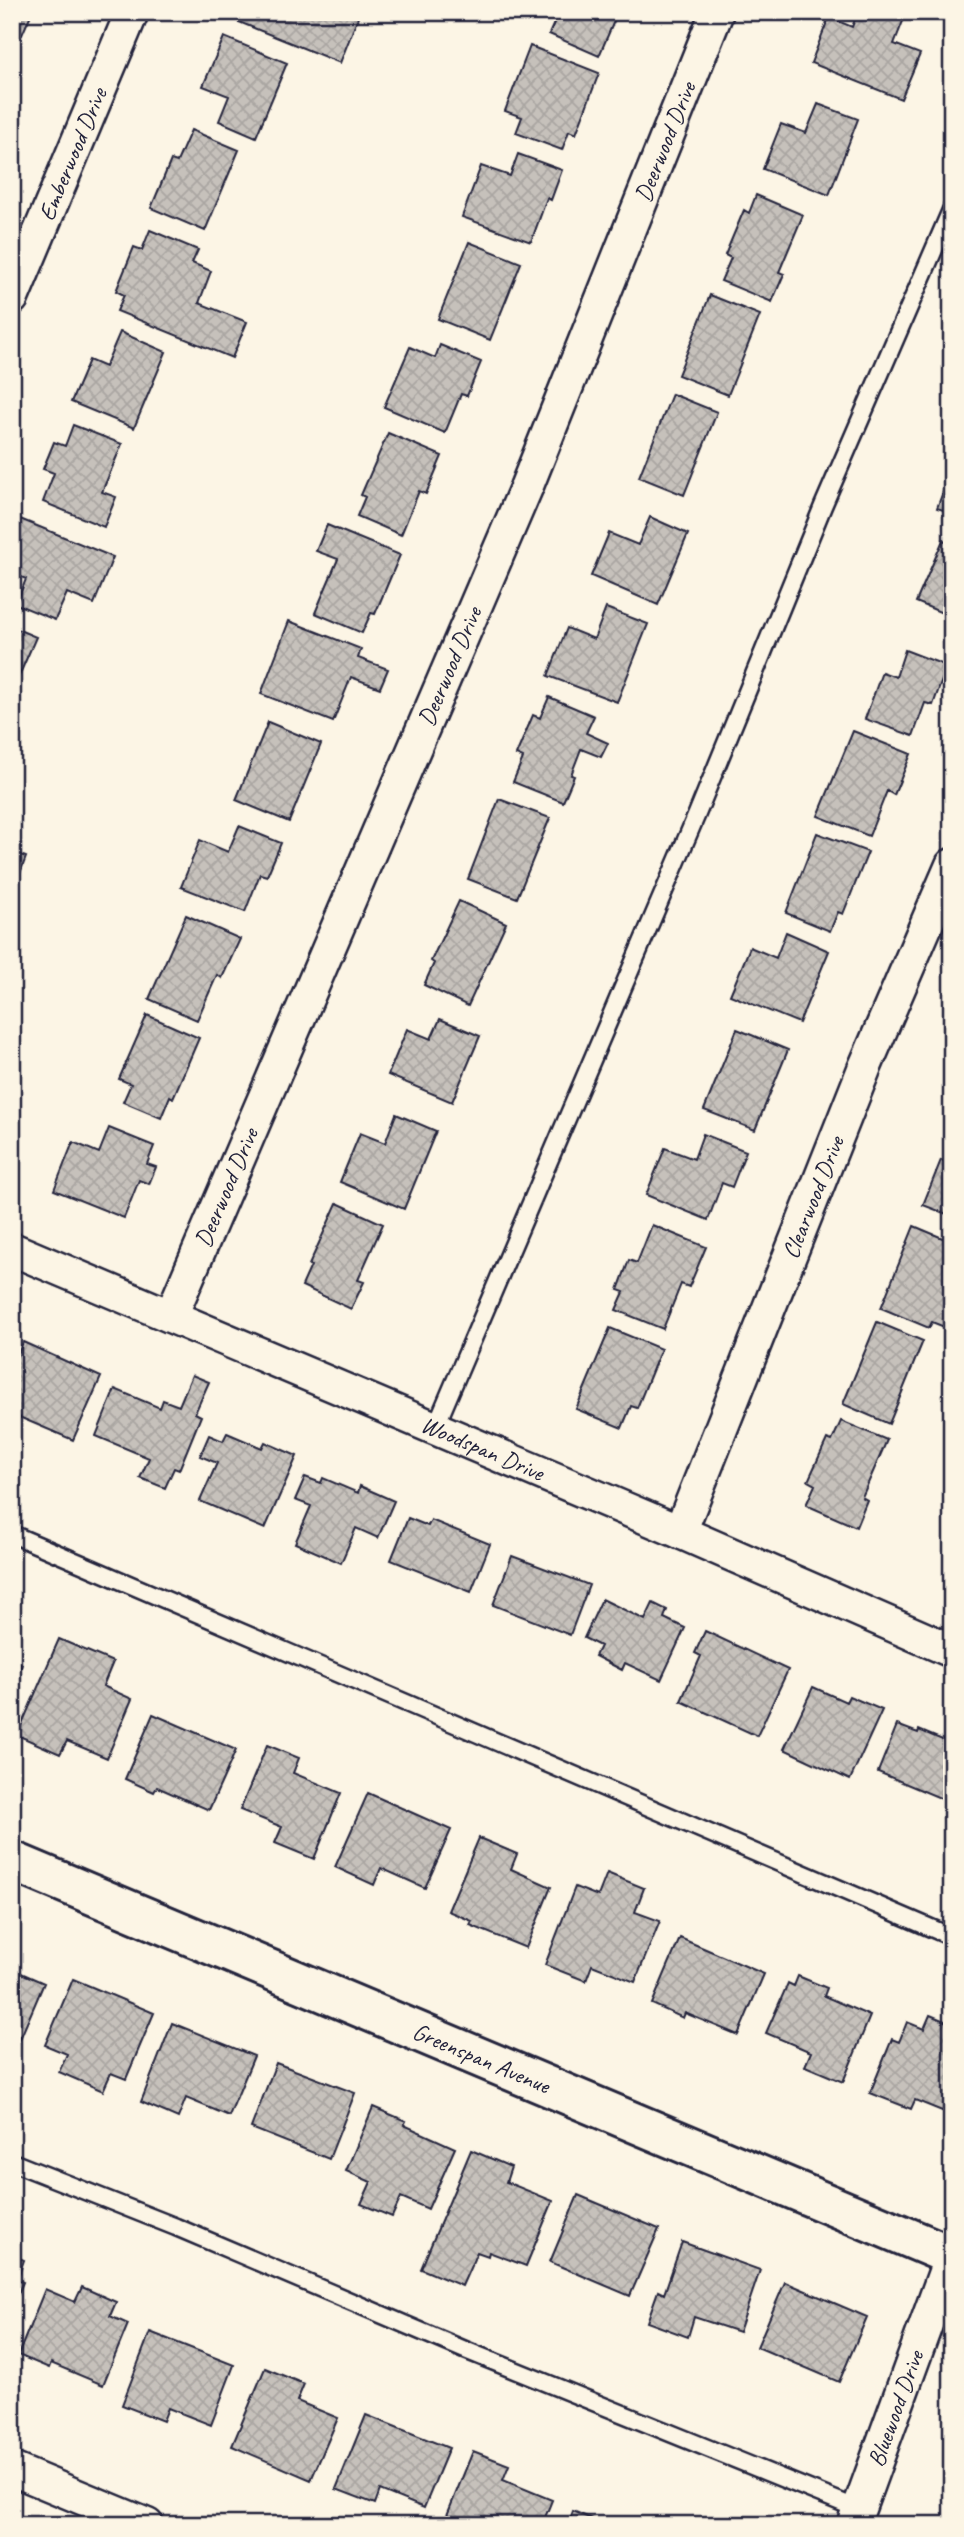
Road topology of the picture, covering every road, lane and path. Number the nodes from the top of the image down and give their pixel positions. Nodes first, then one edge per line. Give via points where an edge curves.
1 (132, 12) edge
2 (717, 12) edge
3 (952, 208) edge
4 (12, 298) edge
5 (952, 865) edge
6 (12, 1249) edge
7 (172, 1316) junction
8 (435, 1428) junction
9 (680, 1532) junction
10 (12, 1534) edge
11 (952, 1651) edge
12 (12, 1861) edge
13 (952, 1937) edge
14 (12, 2162) edge
15 (952, 2255) edge
16 (12, 2469) edge
17 (855, 2517) edge
18 (148, 2525) edge

1 - 4 street, Emberwood Drive
2 - 7 street, Deerwood Drive via 526,488
3 - 8 lane
5 - 9 street, Clearwood Drive via 864,1069
6 - 7 street, Woodspan Drive
7 - 8 street, Woodspan Drive
8 - 9 street, Woodspan Drive
9 - 11 street, Woodspan Drive
10 - 13 lane
12 - 15 street, Greenspan Avenue
14 - 17 lane via 176,2227
15 - 17 street, Bluewood Drive
16 - 18 street

